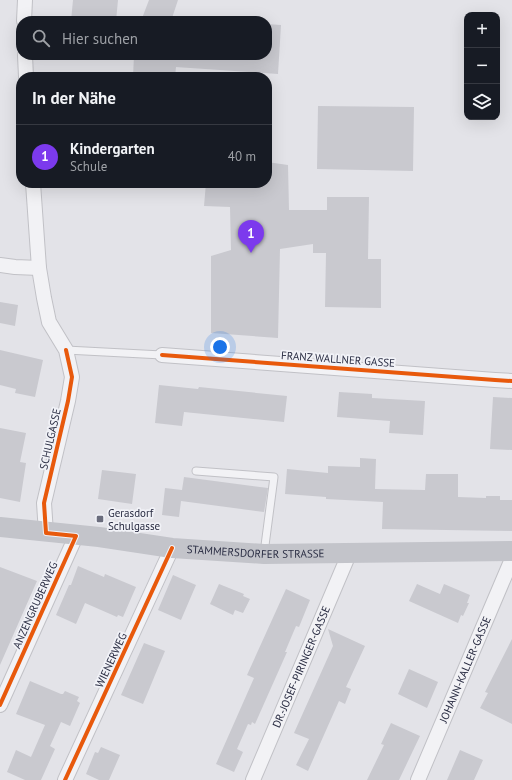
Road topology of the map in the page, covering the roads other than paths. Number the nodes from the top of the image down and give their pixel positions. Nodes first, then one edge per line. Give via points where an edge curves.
1 (25, 0) edge
2 (24, 16) edge
3 (25, 60) edge
4 (26, 72) edge
5 (33, 188) edge
6 (0, 265) edge
7 (39, 268) junction
8 (66, 350) junction
9 (162, 355) joint
10 (512, 381) edge
11 (196, 470) dead end
12 (0, 528) edge
13 (46, 533) junction
14 (76, 536) junction
15 (172, 548) junction
16 (512, 551) edge
17 (264, 554) junction
18 (349, 554) junction
19 (512, 559) edge
20 (0, 705) edge
21 (65, 780) edge
22 (253, 780) edge
23 (418, 780) edge

1 - 2 street
3 - 4 street
5 - 7 street, SCHULGASSE
6 - 7 street
7 - 8 street, SCHULGASSE via 49,322
8 - 9 lane, FRANZ WALLNER GASSE
8 - 13 street, SCHULGASSE via 72,377 44,503
9 - 10 street, FRANZ WALLNER GASSE
11 - 17 lane via 274,477
12 - 13 main road, STAMMERSDORFER STRASSE
13 - 14 main road, STAMMERSDORFER STRASSE
14 - 15 main road, STAMMERSDORFER STRASSE
14 - 20 street, ANZENGRUBERWEG
15 - 17 main road, STAMMERSDORFER STRASSE
15 - 21 street, WIENERWEG
16 - 18 main road, STAMMERSDORFER STRASSE
17 - 18 main road, STAMMERSDORFER STRASSE
18 - 22 street, DR.-JOSEF-PIRINGER-GASSE
19 - 23 street, JOHANN-KALLER-GASSE

